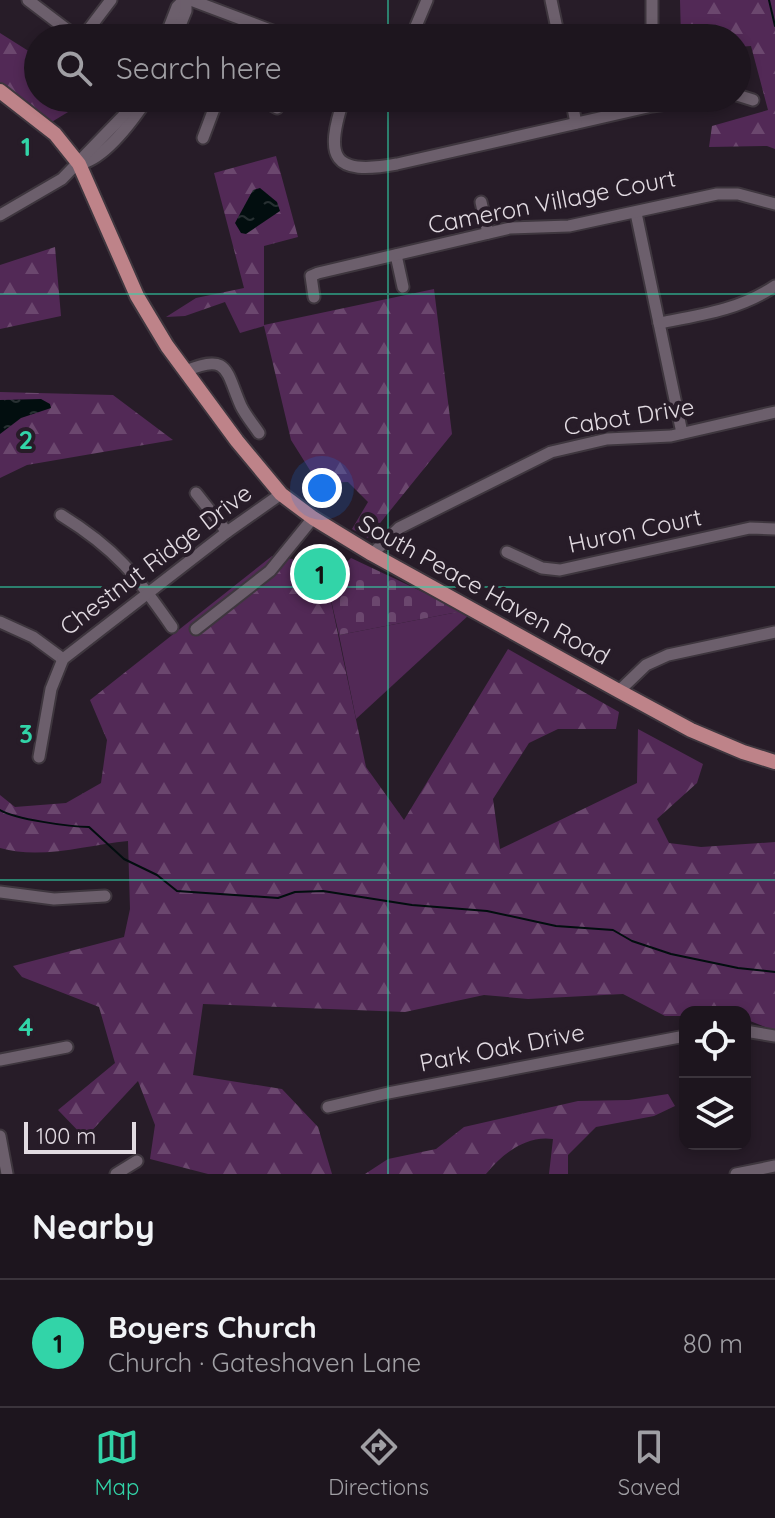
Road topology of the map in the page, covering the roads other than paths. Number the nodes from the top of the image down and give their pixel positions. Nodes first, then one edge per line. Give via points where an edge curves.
1 (28, 0) edge
2 (111, 0) edge
3 (187, 0) edge
4 (427, 0) edge
5 (551, 0) edge
6 (652, 0) edge
7 (61, 24) edge
8 (91, 24) edge
9 (170, 24) edge
10 (181, 24) edge
11 (253, 24) edge
12 (417, 24) edge
13 (556, 24) edge
14 (652, 24) edge
15 (0, 92) edge
16 (24, 110) edge
17 (26, 112) edge
18 (126, 112) edge
19 (136, 112) edge
20 (213, 112) edge
21 (340, 112) edge
22 (574, 112) edge
23 (616, 112) edge
24 (576, 123) junction
25 (203, 138) dead end
26 (79, 164) junction
27 (481, 202) dead end
28 (775, 204) edge
29 (636, 213) junction
30 (0, 215) edge
31 (488, 233) junction
32 (396, 255) junction
33 (775, 286) edge
34 (403, 287) dead end
35 (314, 297) dead end
36 (659, 323) junction
37 (186, 371) junction
38 (775, 412) edge
39 (259, 433) dead end
40 (682, 433) junction
41 (196, 493) dead end
42 (281, 494) junction
43 (61, 515) dead end
44 (313, 518) junction
45 (775, 529) edge
46 (227, 532) junction
47 (507, 552) dead end
48 (372, 554) junction
49 (148, 593) junction
50 (0, 622) edge
51 (172, 627) dead end
52 (196, 629) dead end
53 (775, 632) edge
54 (63, 659) junction
55 (619, 691) junction
56 (39, 757) dead end
57 (775, 762) edge
58 (0, 892) edge
59 (105, 896) dead end
60 (751, 1032) edge
61 (775, 1036) edge
62 (679, 1037) edge
63 (67, 1047) dead end
64 (0, 1060) edge
65 (328, 1107) dead end
66 (0, 1136) edge
67 (137, 1161) dead end
68 (4, 1166) edge
69 (775, 1166) edge
70 (116, 1174) edge
71 (736, 1174) edge

1 - 7 street
2 - 8 street
3 - 9 street via 177,7
3 - 10 street
3 - 11 street
4 - 12 street
5 - 13 street
6 - 14 street
15 - 16 main road, South Peace Haven Road
17 - 26 main road, South Peace Haven Road via 55,134
18 - 26 street
19 - 26 street via 102,152
20 - 25 street
21 - 24 street via 334,149 341,162 355,169
22 - 24 street
23 - 24 street
26 - 30 street
26 - 37 main road, South Peace Haven Road via 137,296
27 - 31 street
28 - 29 street, Cameron Village Court via 717,194
29 - 31 street, Cameron Village Court
29 - 36 street
31 - 32 street, Cameron Village Court
32 - 34 street
32 - 35 street, Cameron Village Court via 311,276
33 - 36 street via 722,312
36 - 40 street
37 - 39 street via 207,362 224,367
37 - 42 main road, South Peace Haven Road
38 - 40 street, Cabot Drive
40 - 48 street, Cabot Drive via 607,439 551,452 399,528
41 - 46 street
42 - 44 main road, South Peace Haven Road
42 - 46 street, Chestnut Ridge Drive
43 - 49 street via 111,550
44 - 48 main road, South Peace Haven Road
44 - 52 street via 270,571
45 - 47 street, Huron Court via 750,528 560,570
46 - 49 street, Chestnut Ridge Drive
48 - 55 main road, South Peace Haven Road
49 - 51 street
49 - 54 street, Chestnut Ridge Drive
50 - 54 street
53 - 55 street via 668,655 646,665
54 - 56 street, Chestnut Ridge Drive via 51,689
55 - 57 main road, South Peace Haven Road via 691,730
58 - 59 street via 54,899
60 - 61 street
62 - 65 street, Park Oak Drive
63 - 64 street
66 - 68 street
67 - 70 street
69 - 71 street

